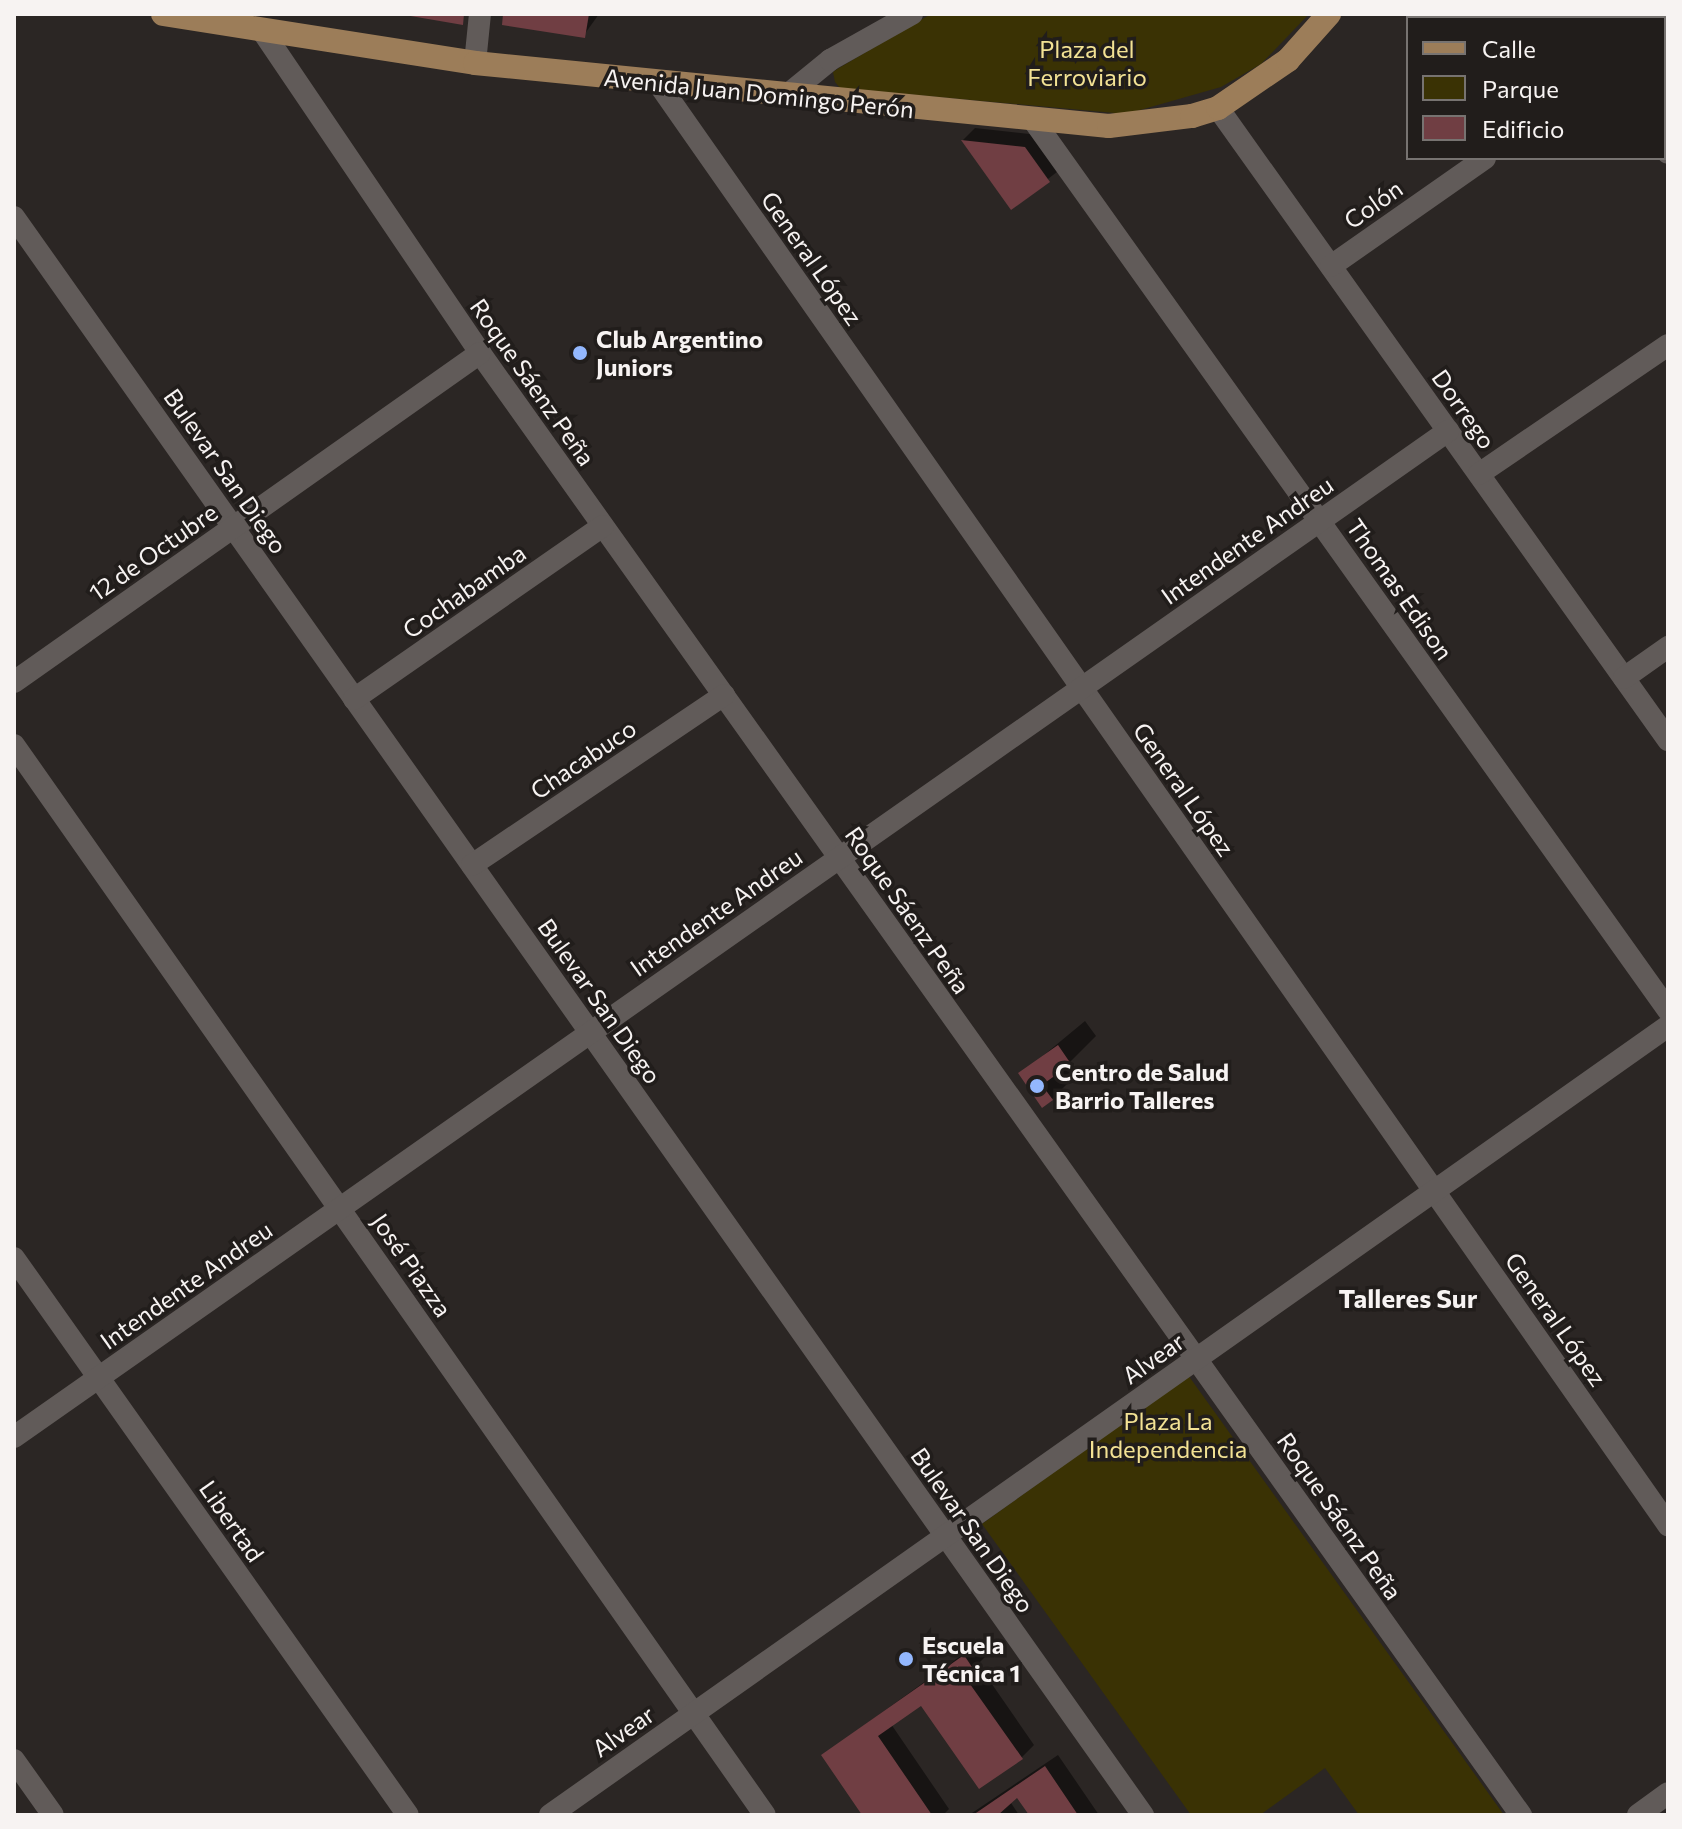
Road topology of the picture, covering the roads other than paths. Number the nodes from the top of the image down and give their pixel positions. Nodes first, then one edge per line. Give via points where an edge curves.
1 (163, 14) edge
2 (480, 14) edge
3 (912, 14) edge
4 (1326, 16) edge
5 (261, 29) junction
6 (475, 63) junction
7 (658, 83) junction
8 (786, 96) junction
9 (1218, 108) junction
10 (1034, 121) junction
11 (1482, 160) edge
12 (14, 217) edge
13 (1331, 266) junction
14 (1668, 345) edge
15 (480, 353) junction
16 (1448, 431) junction
17 (1479, 474) junction
18 (1320, 521) junction
19 (603, 526) junction
20 (233, 527) junction
21 (1668, 647) edge
22 (1624, 678) junction
23 (14, 682) edge
24 (1081, 688) junction
25 (724, 695) junction
26 (354, 699) junction
27 (1668, 740) edge
28 (14, 745) edge
29 (839, 858) junction
30 (472, 865) junction
31 (1668, 1010) edge
32 (1668, 1026) edge
33 (590, 1032) junction
34 (1434, 1190) junction
35 (340, 1208) junction
36 (14, 1258) edge
37 (1197, 1360) junction
38 (97, 1378) junction
39 (14, 1437) edge
40 (1668, 1525) edge
41 (945, 1535) junction
42 (694, 1713) junction
43 (14, 1760) edge
44 (1668, 1793) edge
45 (53, 1815) edge
46 (408, 1815) edge
47 (550, 1815) edge
48 (765, 1815) edge
49 (1143, 1815) edge
50 (1521, 1815) edge
51 (1638, 1815) edge

1 - 5 main road, Avenida Juan Domingo Perón
2 - 6 street
3 - 8 street via 830,60
4 - 9 main road, Avenida Juan Domingo Perón via 1277,69
5 - 6 main road, Avenida Juan Domingo Perón
5 - 15 street, Roque Sáenz Peña
6 - 7 main road, Avenida Juan Domingo Perón
7 - 8 main road, Avenida Juan Domingo Perón
7 - 24 street, General López
8 - 10 main road, Avenida Juan Domingo Perón
9 - 10 main road, Avenida Juan Domingo Perón via 1109,126
9 - 13 street, Dorrego
10 - 18 street, Thomas Edison
11 - 13 street, Colón
12 - 20 street, Bulevar San Diego
13 - 16 street, Dorrego
14 - 17 street
15 - 19 street, Roque Sáenz Peña
15 - 20 street, 12 de Octubre
16 - 17 street, Dorrego
16 - 18 street, Intendente Andreu
17 - 22 street, Dorrego
18 - 24 street, Intendente Andreu
18 - 31 street, Thomas Edison
19 - 25 street, Roque Sáenz Peña
19 - 26 street, Cochabamba
20 - 23 street, 12 de Octubre
20 - 26 street, Bulevar San Diego
21 - 22 street
22 - 27 street, Dorrego
24 - 29 street, Intendente Andreu
24 - 34 street, General López
25 - 29 street, Roque Sáenz Peña
25 - 30 street, Chacabuco
26 - 30 street, Bulevar San Diego
28 - 35 street, José Piazza
29 - 33 street, Intendente Andreu
29 - 37 street, Roque Sáenz Peña
30 - 33 street, Bulevar San Diego
32 - 34 street, Alvear
33 - 35 street, Intendente Andreu
33 - 41 street, Bulevar San Diego
34 - 37 street, Alvear
34 - 40 street, General López
35 - 38 street, Intendente Andreu
35 - 42 street, José Piazza
36 - 38 street, Libertad
37 - 41 street, Alvear
37 - 50 street, Roque Sáenz Peña
38 - 39 street, Intendente Andreu
38 - 46 street, Libertad
41 - 42 street, Alvear
41 - 49 street, Bulevar San Diego
42 - 47 street, Alvear
42 - 48 street, José Piazza
43 - 45 street
44 - 51 street

